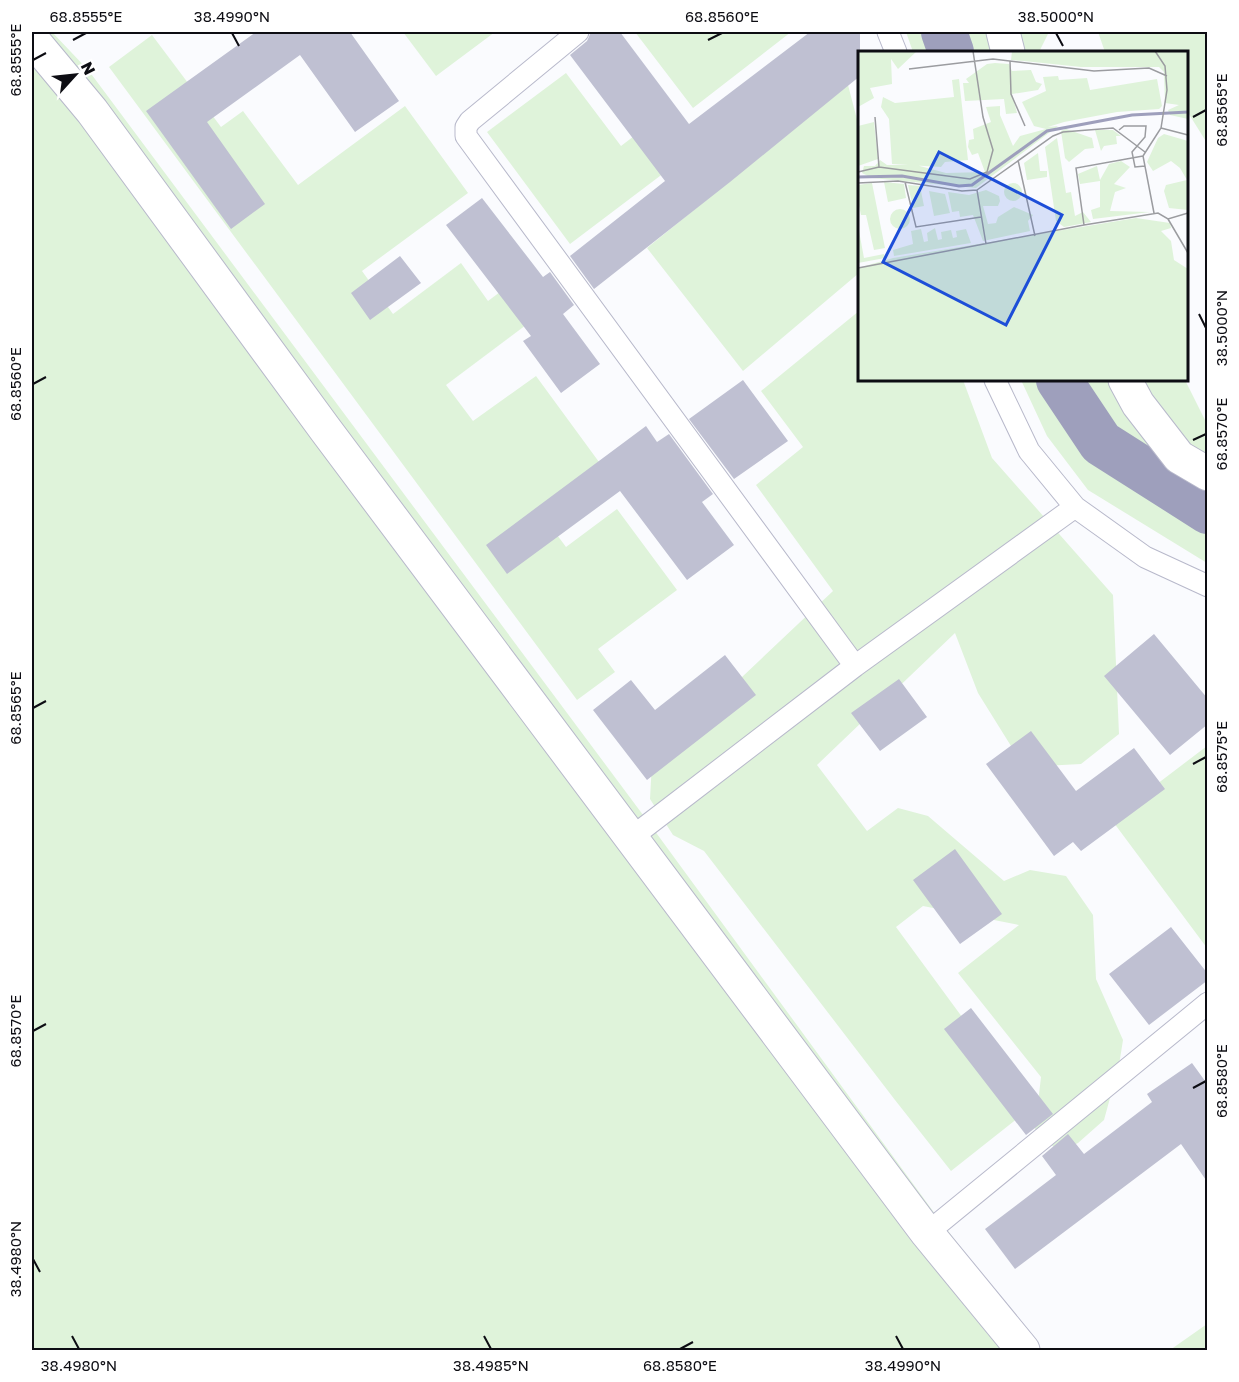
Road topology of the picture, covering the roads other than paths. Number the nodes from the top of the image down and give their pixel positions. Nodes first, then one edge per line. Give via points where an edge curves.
1 (578, 32) edge
2 (888, 32) edge
3 (1003, 32) edge
4 (32, 39) edge
5 (896, 51) edge
6 (1008, 51) edge
7 (995, 381) edge
8 (1126, 381) edge
9 (1208, 474) edge
10 (1075, 507) junction
11 (1208, 586) edge
12 (855, 666) junction
13 (632, 837) junction
14 (1208, 1003) edge
15 (927, 1233) junction
16 (1023, 1350) edge

1 - 12 lane via 470,121 466,136
2 - 5 lane
3 - 6 street
4 - 13 street via 92,111
7 - 10 lane via 1029,452
8 - 9 street via 1138,404 1179,457
10 - 11 lane via 1145,557
10 - 12 lane
12 - 13 lane
13 - 15 street
14 - 15 lane
15 - 16 street

